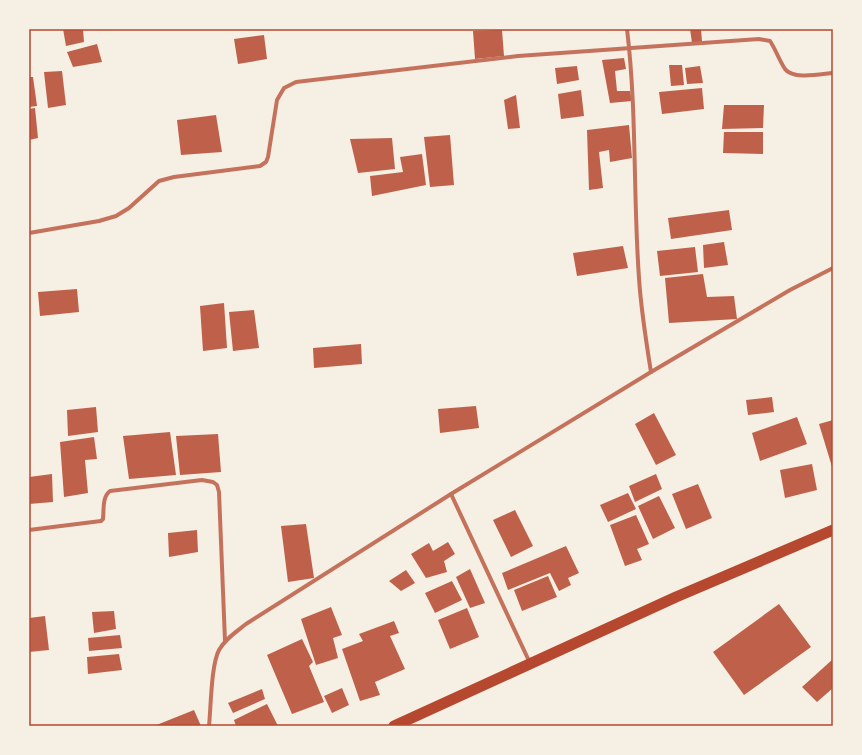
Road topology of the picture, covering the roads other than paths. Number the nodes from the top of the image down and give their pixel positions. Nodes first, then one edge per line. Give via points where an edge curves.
1 (627, 29) edge
2 (630, 49) junction
3 (833, 73) edge
4 (29, 233) edge
5 (833, 268) edge
6 (651, 372) junction
7 (451, 494) junction
8 (29, 530) edge
9 (833, 530) edge
10 (225, 641) junction
11 (530, 663) junction
12 (209, 726) edge
13 (394, 726) edge

1 - 2 street
2 - 3 street via 759,39 770,41 789,73
2 - 4 street via 518,56 296,82 284,88 277,100 268,157 260,166 159,181 130,208 116,216
2 - 6 street via 641,309
5 - 6 street via 790,290
6 - 7 street
7 - 10 street via 246,624
7 - 11 street
8 - 10 street via 98,523 103,519 104,498 110,491 177,482 213,482 219,492
9 - 11 highway
10 - 12 street via 218,650 214,665
11 - 13 highway

